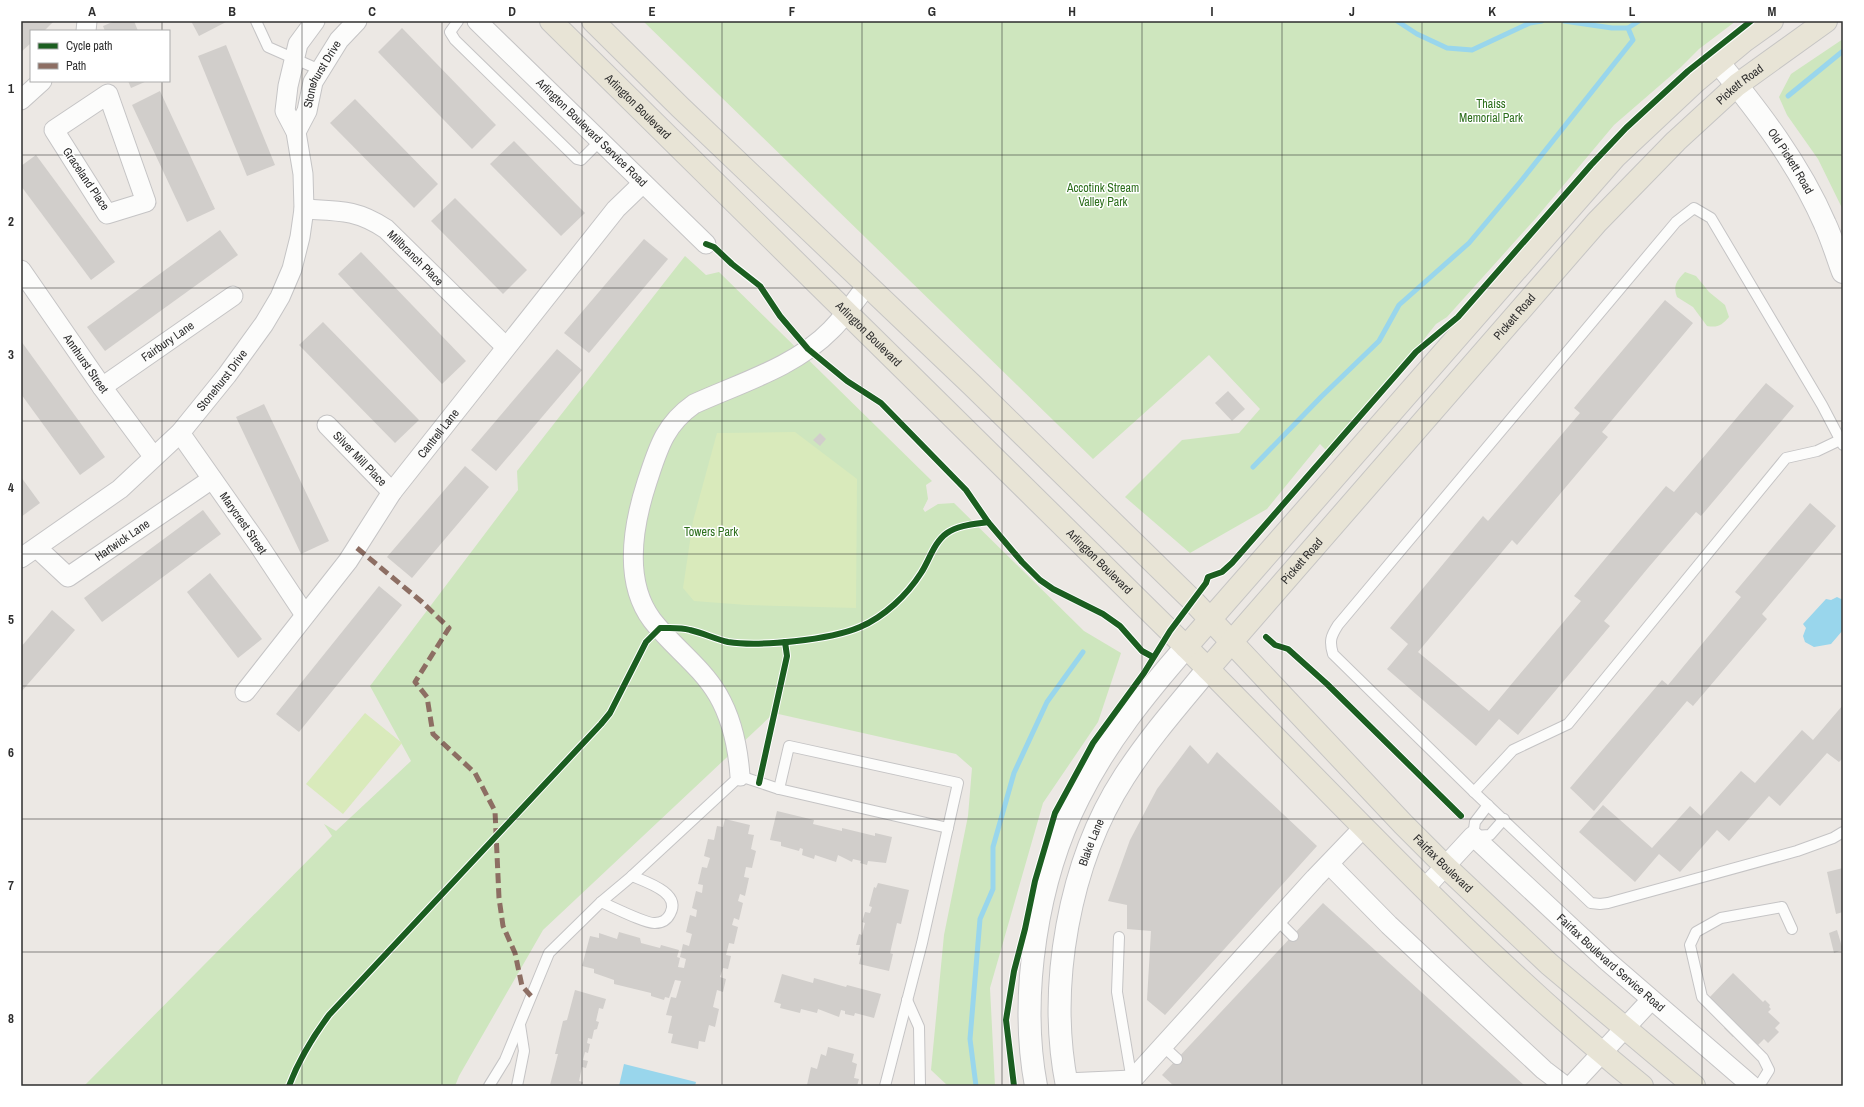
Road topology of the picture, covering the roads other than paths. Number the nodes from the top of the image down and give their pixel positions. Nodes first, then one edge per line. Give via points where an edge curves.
1 (256, 21) edge
2 (315, 21) edge
3 (357, 21) edge
4 (458, 21) edge
5 (477, 21) edge
6 (551, 21) edge
7 (593, 21) edge
8 (1772, 21) edge
9 (1822, 23) edge
10 (294, 58) junction
11 (1718, 62) junction
12 (320, 70) junction
13 (41, 82) edge
14 (1737, 85) junction
15 (105, 87) edge
16 (21, 100) edge
17 (296, 132) junction
18 (600, 141) junction
19 (643, 183) junction
20 (304, 209) junction
21 (706, 244) dead end
22 (21, 270) edge
23 (1843, 272) edge
24 (867, 285) junction
25 (233, 296) dead end
26 (845, 312) junction
27 (506, 347) junction
28 (102, 387) junction
29 (327, 425) dead end
30 (180, 433) junction
31 (1842, 443) edge
32 (153, 456) junction
33 (212, 479) junction
34 (392, 492) junction
35 (37, 548) junction
36 (21, 558) edge
37 (305, 615) junction
38 (1212, 620) junction
39 (1232, 641) junction
40 (1186, 647) junction
41 (1208, 669) junction
42 (245, 692) dead end
43 (740, 776) junction
44 (779, 789) junction
45 (1474, 792) junction
46 (1488, 805) junction
47 (1504, 819) junction
48 (1364, 827) junction
49 (948, 828) junction
50 (1843, 832) edge
51 (1474, 836) junction
52 (1329, 864) junction
53 (1445, 866) junction
54 (632, 876) junction
55 (1425, 888) junction
56 (600, 902) junction
57 (1277, 920) junction
58 (1792, 929) dead end
59 (1119, 936) dead end
60 (1293, 936) dead end
61 (907, 1000) junction
62 (1651, 1000) junction
63 (520, 1024) junction
64 (1625, 1028) junction
65 (1163, 1046) junction
66 (1601, 1053) junction
67 (1178, 1058) dead end
68 (1134, 1083) edge
69 (1067, 1085) edge
70 (489, 1086) edge
71 (517, 1086) edge
72 (885, 1086) edge
73 (920, 1086) edge
74 (1036, 1086) edge
75 (1565, 1086) edge
76 (1571, 1086) edge
77 (1642, 1086) edge
78 (1694, 1086) edge
79 (1752, 1086) edge
80 (1759, 1086) edge

1 - 10 lane via 268,47
2 - 10 street, Stonehurst Drive via 298,44
3 - 12 street, Stonehurst Drive via 339,40
4 - 18 lane via 450,32 455,40 576,159 581,160
5 - 18 street, Arlington Boulevard Service Road
6 - 26 main road, Arlington Boulevard
7 - 24 main road via 674,102
8 - 11 main road
9 - 14 main road, Pickett Road
10 - 12 lane
10 - 17 street, Stonehurst Drive via 285,111
11 - 14 main road, Old Pickett Road
11 - 38 main road via 1616,157
12 - 17 street, Stonehurst Drive via 313,82 307,111
13 - 16 street
14 - 23 main road, Old Pickett Road via 1774,134 1811,195
14 - 39 main road, Pickett Road via 1676,141 1597,222
15 - 15 street, Graceland Place via 146,202 108,214 54,130
17 - 20 street, Stonehurst Drive via 303,174
18 - 19 street, Arlington Boulevard Service Road
19 - 21 street, Arlington Boulevard Service Road
19 - 27 street, Cantrell Lane via 616,209
20 - 27 street, Millbranch Place via 351,212 369,217 386,229
20 - 30 street, Stonehurst Drive via 292,268 280,297 231,369
22 - 28 street, Annhurst Street
24 - 26 street
24 - 38 main road
25 - 28 street, Fairbury Lane
26 - 40 main road, Arlington Boulevard
26 - 43 street via 831,330 808,349 790,360 694,404 685,411 664,437 646,486 633,552 633,572 640,597 652,620 717,694 733,730
27 - 34 street, Cantrell Lane
28 - 32 street, Annhurst Street
29 - 34 street, Silver Mill Place
30 - 32 street, Stonehurst Drive
30 - 33 street, Marycrest Street
31 - 45 lane via 1786,458 1568,724 1513,750
31 - 45 lane via 1711,218 1694,208 1676,222 1331,636 1333,654
32 - 35 street, Stonehurst Drive via 120,489
33 - 35 street, Hartwick Lane via 68,577
33 - 37 street, Marycrest Street
34 - 37 street, Cantrell Lane via 357,548
35 - 36 street, Stonehurst Drive
37 - 42 street, Cantrell Lane
38 - 39 main road, Fairfax Boulevard
38 - 40 main road
39 - 41 main road, Blake Lane
39 - 53 main road, Fairfax Boulevard
40 - 41 main road
40 - 74 main road via 1153,685 1110,744 1078,798 1053,861 1042,900 1031,979 1031,1048
41 - 48 main road
41 - 69 main road, Blake Lane via 1160,726 1124,778 1086,857 1072,908 1063,964 1061,1023
43 - 44 lane
43 - 54 lane
44 - 49 lane
44 - 49 lane via 789,746 958,783
45 - 46 lane
46 - 47 lane
46 - 51 lane via 1474,822
47 - 50 lane via 1592,903 1600,904 1797,851
47 - 51 lane via 1490,835
48 - 52 street
48 - 55 main road
49 - 61 lane
51 - 53 street
51 - 62 street, Fairfax Boulevard Service Road
52 - 57 street
52 - 75 street via 1544,1070
53 - 55 street
53 - 64 main road, Fairfax Boulevard via 1549,964
54 - 56 lane
54 - 56 lane via 665,891 671,900 671,914 664,922 654,924
55 - 66 main road
56 - 63 lane via 549,953
57 - 60 lane
57 - 65 street
58 - 80 lane via 1782,907 1722,918 1696,932 1690,944 1702,998 1763,1058 1769,1070
59 - 68 lane via 1117,992
61 - 72 lane
61 - 73 lane via 919,1026
62 - 64 street
62 - 79 street, Fairfax Boulevard Service Road
63 - 70 lane via 505,1060
63 - 71 lane via 524,1051
64 - 66 street
64 - 78 main road, Fairfax Boulevard
65 - 67 lane
65 - 68 street
66 - 76 street
66 - 77 main road
68 - 69 street

